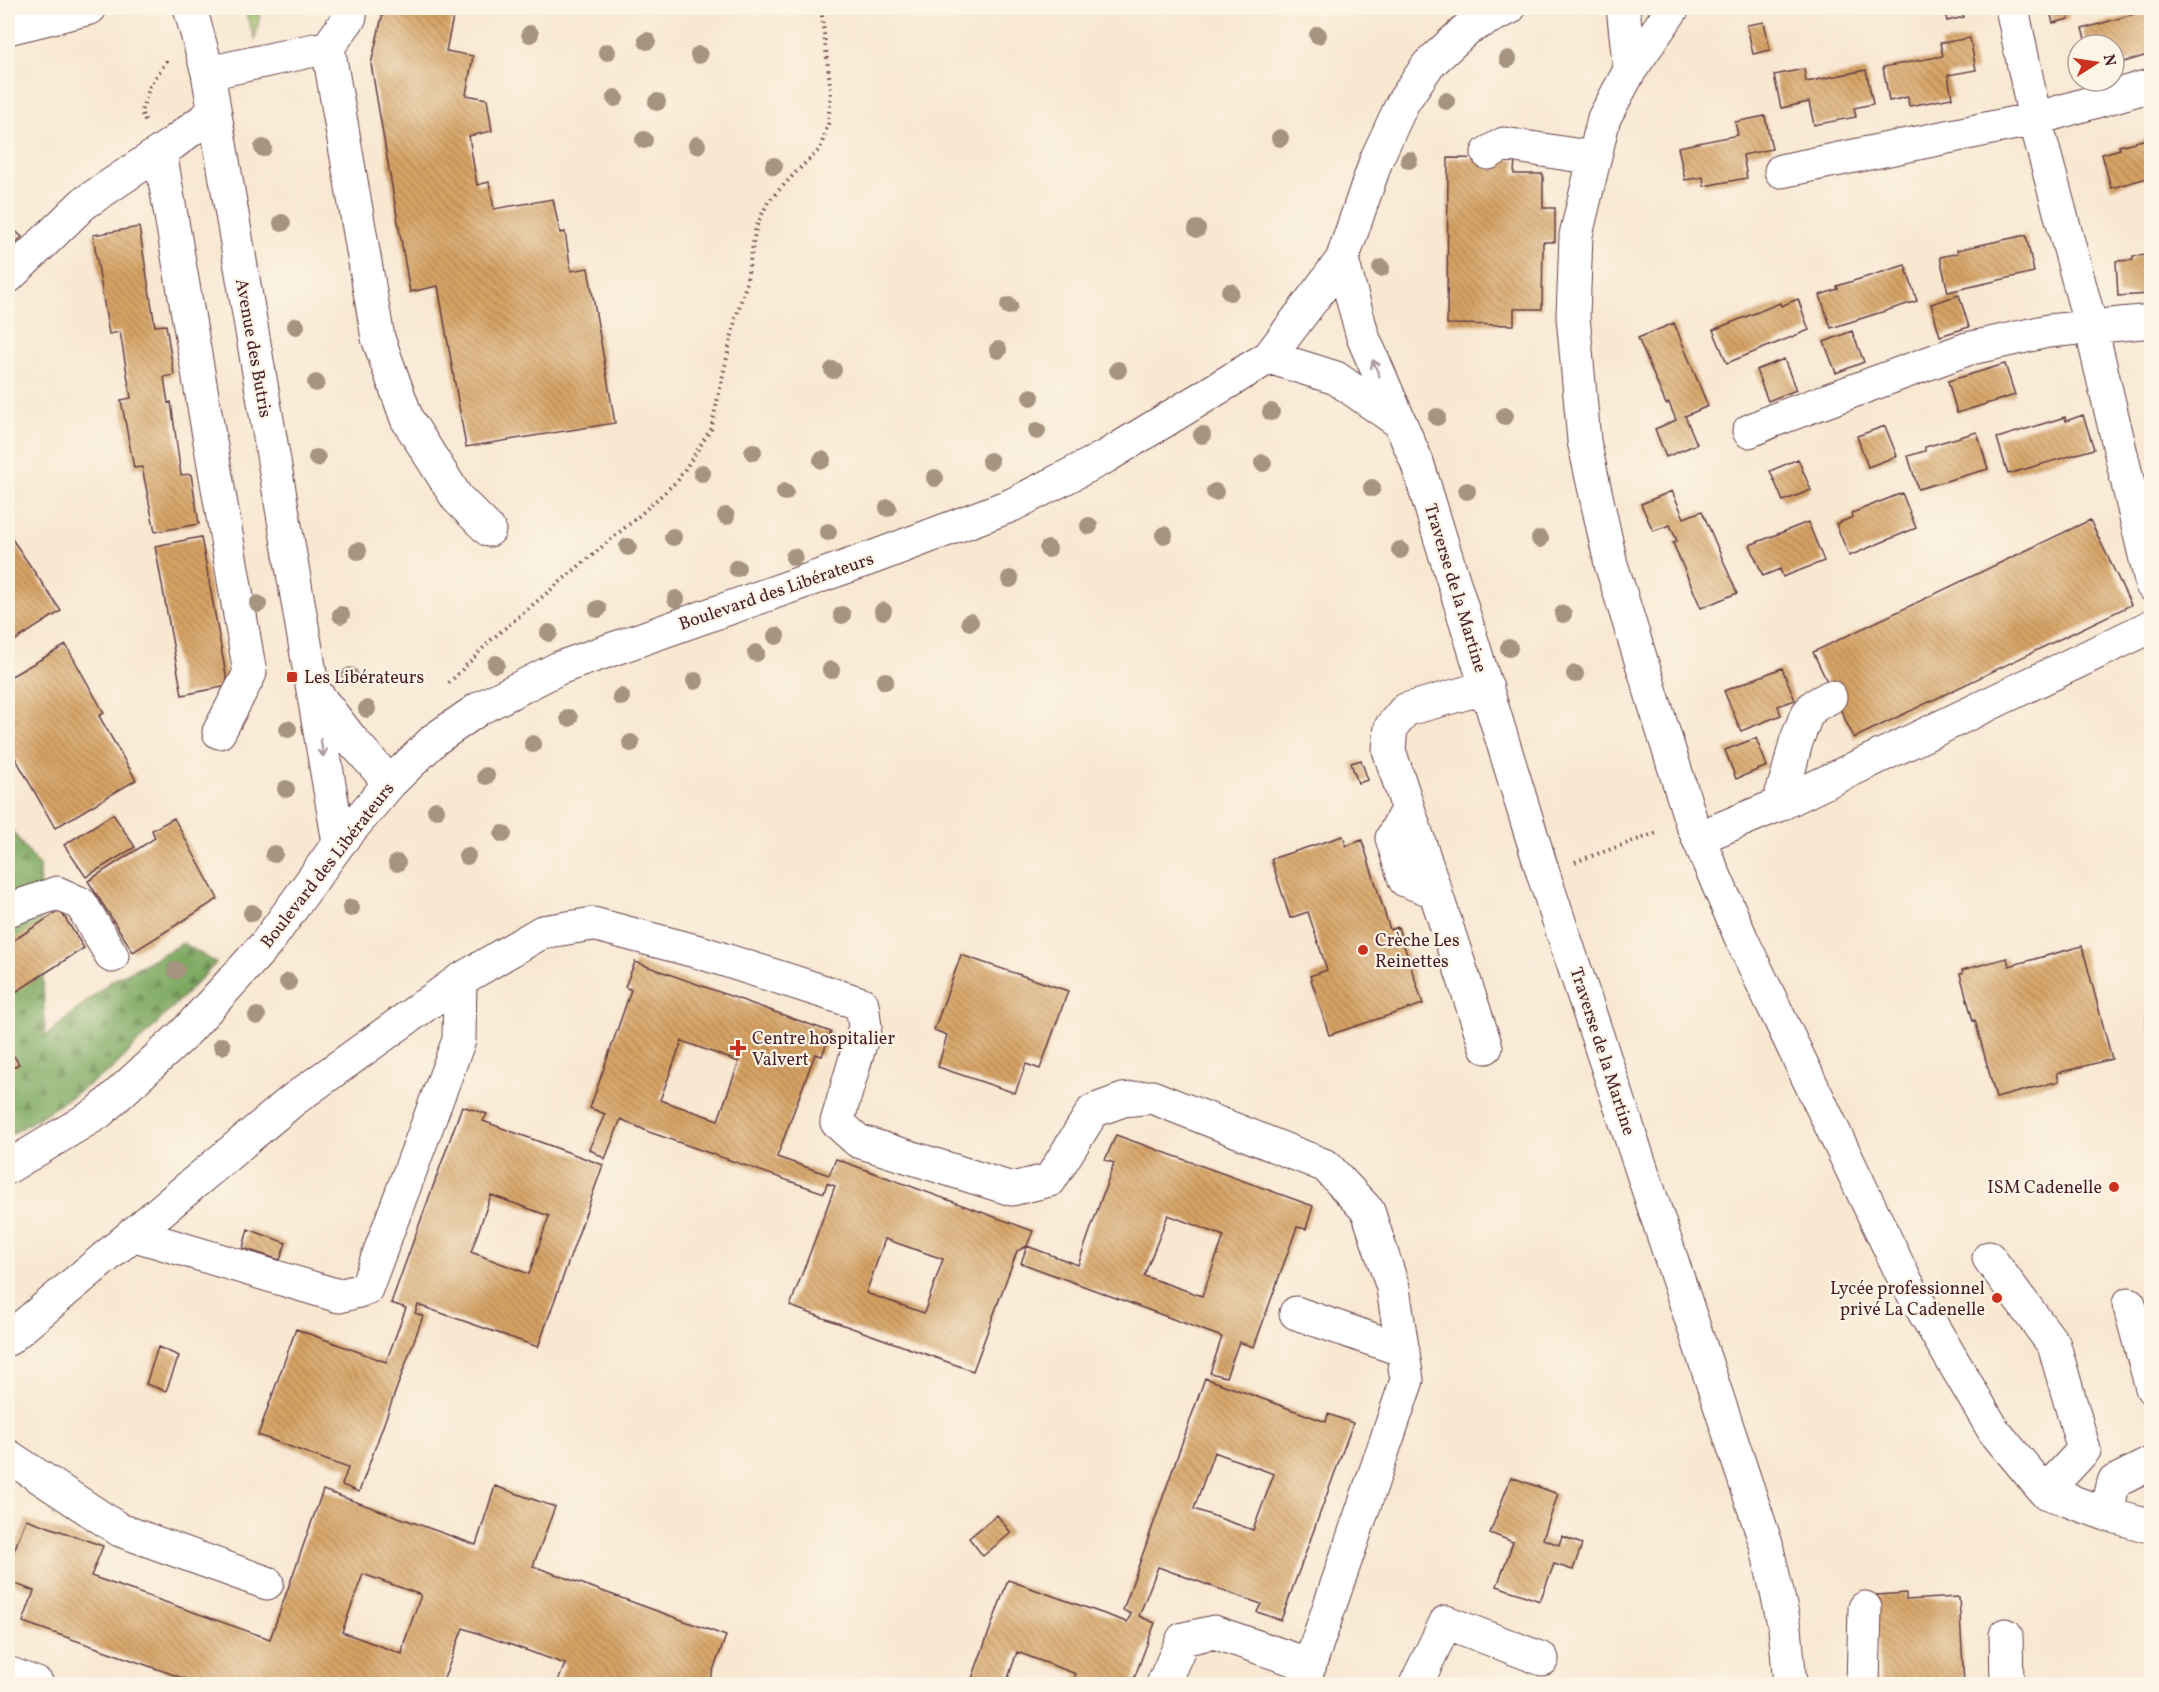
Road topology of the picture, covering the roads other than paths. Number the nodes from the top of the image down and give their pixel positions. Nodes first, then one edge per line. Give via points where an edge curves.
1 (90, 8) edge
2 (351, 8) edge
3 (1509, 8) edge
4 (1623, 8) edge
5 (1673, 8) edge
6 (2012, 8) edge
7 (192, 12) edge
8 (8, 28) edge
9 (328, 47) junction
10 (1630, 70) junction
11 (208, 73) junction
12 (2151, 85) edge
13 (214, 112) junction
14 (2035, 120) junction
15 (160, 152) junction
16 (1488, 153) dead end
17 (1594, 159) junction
18 (1781, 171) dead end
19 (1342, 260) junction
20 (8, 277) edge
21 (2151, 321) edge
22 (2091, 327) junction
23 (1269, 357) junction
24 (1399, 422) junction
25 (1749, 432) dead end
26 (489, 530) dead end
27 (2151, 585) edge
28 (2151, 626) edge
29 (1487, 687) junction
30 (313, 690) junction
31 (1830, 697) dead end
32 (219, 732) dead end
33 (390, 783) junction
34 (1778, 805) junction
35 (1694, 829) junction
36 (339, 843) junction
37 (8, 910) edge
38 (112, 956) dead end
39 (460, 980) junction
40 (1486, 1047) dead end
41 (8, 1167) edge
42 (132, 1234) junction
43 (1989, 1258) dead end
44 (2129, 1304) dead end
45 (1296, 1313) dead end
46 (8, 1339) edge
47 (1402, 1350) junction
48 (2151, 1388) edge
49 (8, 1456) edge
50 (2151, 1463) edge
51 (2045, 1492) junction
52 (2106, 1514) junction
53 (2151, 1527) edge
54 (267, 1583) dead end
55 (1865, 1608) dead end
56 (2006, 1635) dead end
57 (1542, 1659) dead end
58 (8, 1673) edge
59 (1307, 1675) edge
60 (37, 1684) edge
61 (1163, 1684) edge
62 (1416, 1684) edge
63 (1790, 1684) edge
64 (1863, 1684) edge
65 (2007, 1684) edge

1 - 8 street
2 - 9 street via 350,16
3 - 19 street, Boulevard des Libérateurs via 1468,28 1428,65 1403,102 1377,158
4 - 10 street
5 - 10 street
6 - 14 street
7 - 11 street, Avenue des Butris
9 - 11 street
9 - 26 street via 378,338 407,419 457,498
10 - 17 street via 1604,118
11 - 13 street, Avenue des Butris
12 - 14 street
13 - 15 street
13 - 30 street, Avenue des Butris
14 - 18 street
14 - 22 street
15 - 20 street via 83,204
15 - 32 street via 249,673
16 - 17 street via 1504,144
17 - 35 street via 1576,235 1573,316 1584,441 1611,564
19 - 23 street, Boulevard des Libérateurs
24 -> 19 street, Traverse de la Martine via 1363,337
21 - 22 street
22 - 25 street via 2048,331 1967,349
22 - 27 street
23 - 24 street via 1336,378
23 - 33 street, Boulevard des Libérateurs via 1105,457 1012,505 559,668 480,708 435,739
24 - 29 street, Traverse de la Martine via 1417,462
28 - 34 street
29 - 40 street via 1405,710 1392,727 1389,750 1408,808 1392,838 1405,880 1436,892
29 - 63 street, Traverse de la Martine via 1544,873 1766,1544 1785,1628
30 - 33 street, Avenue des Butris
30 -> 36 street, Avenue des Butris
31 - 34 street via 1806,716
33 - 36 street, Boulevard des Libérateurs
34 - 35 street
35 - 51 street via 1742,940 1904,1278 1994,1431
36 - 41 street, Boulevard des Libérateurs via 266,944 184,1034 98,1113
37 - 38 street via 57,893 81,904
39 - 42 street via 293,1100
39 - 42 street via 459,1040 366,1289 339,1296
39 - 47 street via 542,932 593,924 703,953 862,1004 865,1027 837,1122 858,1141 1012,1189 1050,1180 1093,1111 1123,1100 1152,1097 1326,1166 1368,1211 1393,1288
42 - 46 street
43 - 51 street via 2055,1345 2084,1450
44 - 48 street
45 - 47 street
47 - 59 street via 1407,1380
49 - 54 street via 120,1530
50 - 52 street via 2114,1482
51 - 52 street
52 - 53 street
55 - 64 street
56 - 65 street
57 - 62 street via 1446,1622
58 - 60 street
59 - 61 street via 1214,1632 1183,1639

